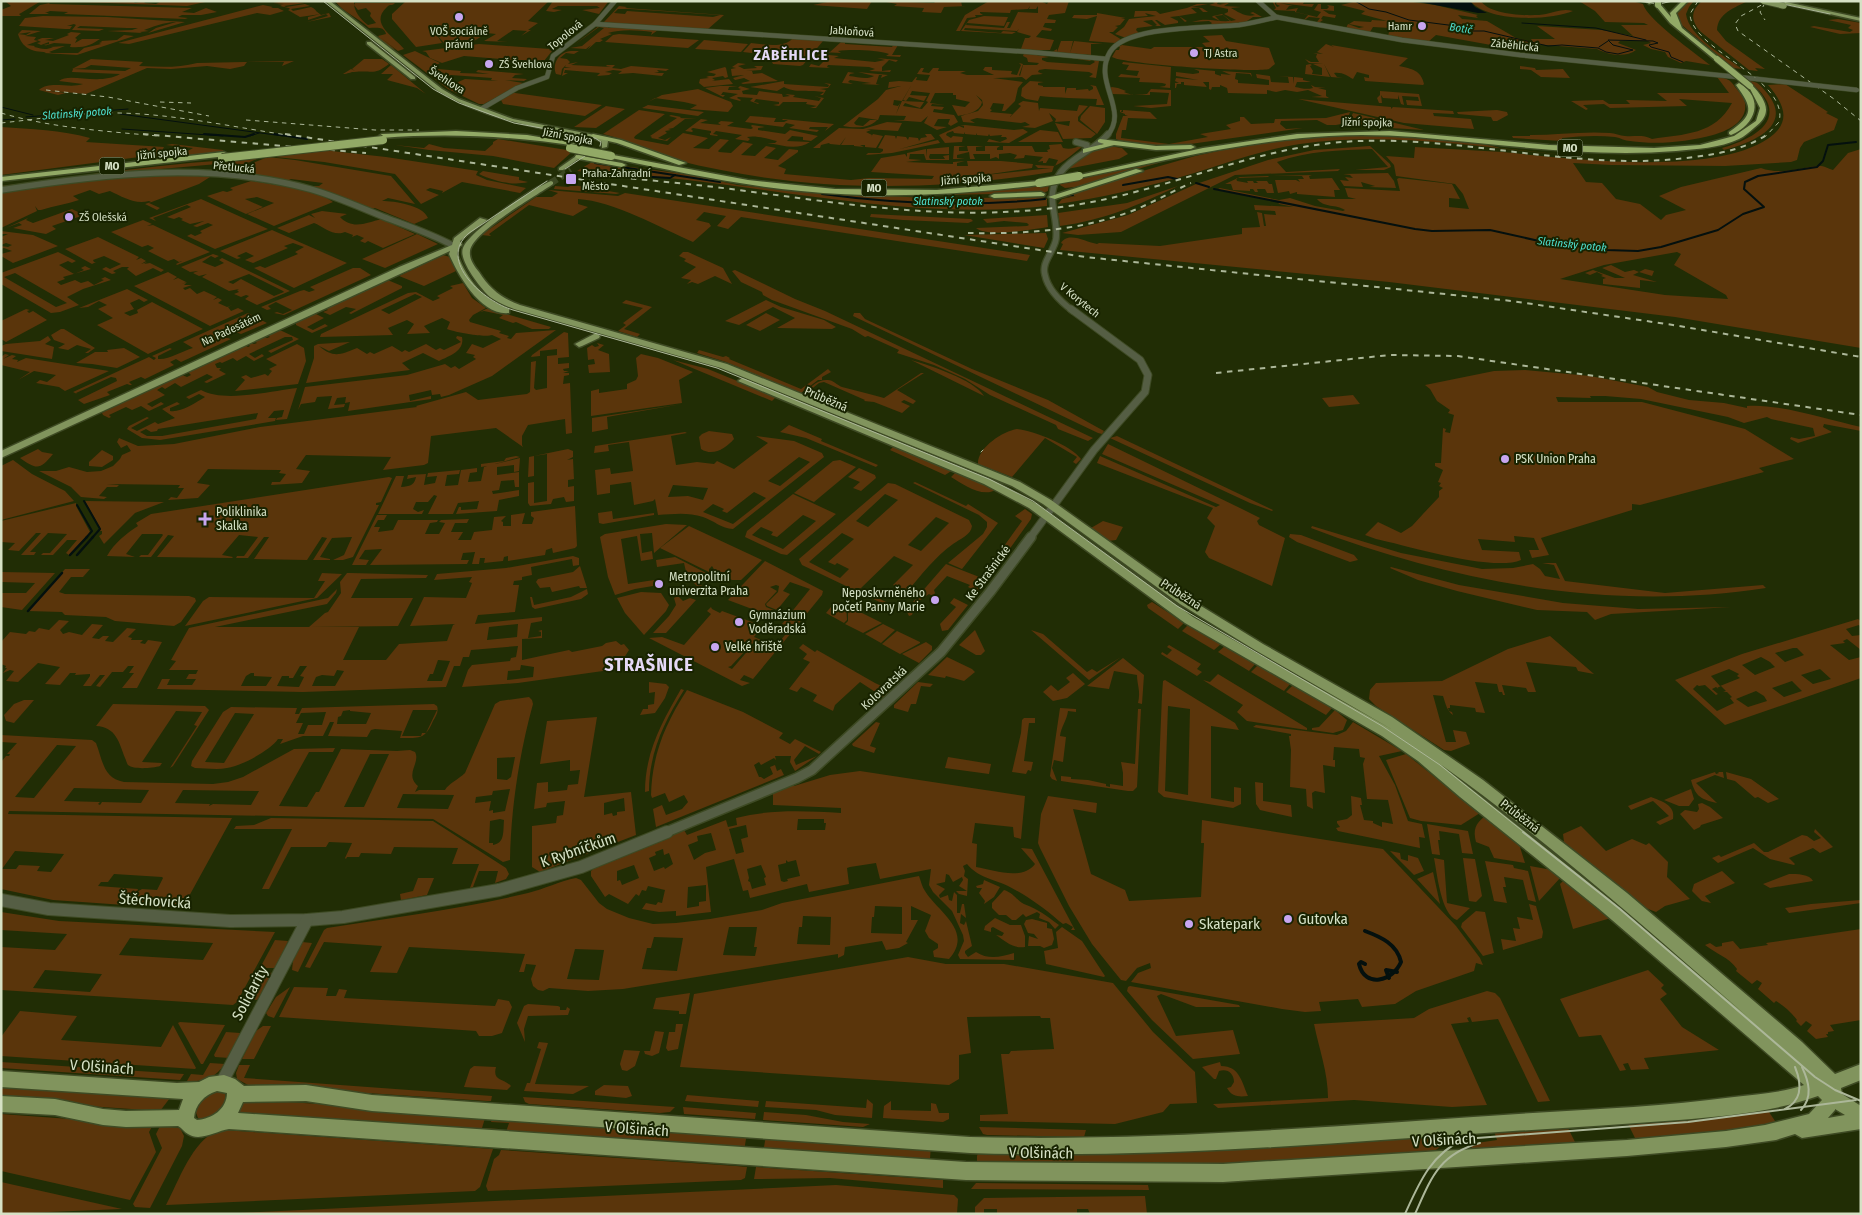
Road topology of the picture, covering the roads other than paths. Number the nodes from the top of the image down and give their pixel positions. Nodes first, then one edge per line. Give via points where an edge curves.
1 (327, 1) edge
2 (615, 1) edge
3 (1258, 1) edge
4 (1685, 1) edge
5 (1763, 1) edge
6 (1772, 1) edge
7 (320, 3) dead end
8 (1649, 3) edge
9 (1658, 3) edge
10 (1785, 5) junction
11 (1277, 17) junction
12 (1861, 21) edge
13 (595, 24) junction
14 (349, 27) dead end
15 (1683, 31) junction
16 (356, 33) dead end
17 (1107, 60) junction
18 (419, 83) dead end
19 (1861, 90) edge
20 (432, 93) dead end
21 (481, 109) junction
22 (1111, 132) junction
23 (594, 141) junction
24 (1100, 141) junction
25 (623, 142) junction
26 (1076, 142) dead end
27 (1126, 145) junction
28 (1208, 145) junction
29 (1221, 147) junction
30 (1086, 151) junction
31 (614, 154) junction
32 (223, 156) junction
33 (586, 156) junction
34 (1106, 165) junction
35 (696, 168) junction
36 (561, 169) tunnel mouth
37 (571, 170) tunnel mouth
38 (1079, 173) junction
39 (711, 176) junction
40 (1, 179) edge
41 (1039, 180) junction
42 (543, 181) tunnel mouth
43 (551, 183) tunnel mouth
44 (1, 184) edge
45 (1, 190) edge
46 (1054, 191) junction
47 (889, 193) junction
48 (1041, 194) joint
49 (456, 247) junction
50 (596, 336) junction
51 (579, 344) dead end
52 (1, 449) edge
53 (1, 455) edge
54 (1050, 511) junction
55 (947, 644) joint
56 (837, 748) joint
57 (1, 900) edge
58 (307, 920) junction
59 (1861, 1072) edge
60 (1, 1079) edge
61 (228, 1086) junction
62 (1828, 1089) junction
63 (201, 1090) junction
64 (1, 1104) edge
65 (1861, 1116) edge
66 (186, 1120) junction
67 (1861, 1121) edge
68 (219, 1122) junction
69 (1769, 1132) junction

1 - 21 main road, Švehlova via 440,90
2 - 13 street, Topolová
3 - 11 street
4 - 15 highway via 1673,15
5 - 10 main road, bridge
6 - 10 main road, bridge
7 - 14 main road
8 - 28 highway, Jižní spojka / MO via 1655,12 1748,95 1752,112 1747,121 1734,131 1718,138 1682,145 1609,147 1349,129 1285,133
9 - 15 highway, Jižní spojka / MO via 1668,18
10 - 12 main road
11 - 17 street via 1145,34 1119,44 1111,50
11 - 19 street, Záběhlická, bridge via 1483,52
13 - 17 street, Jabloňová via 1018,51
13 - 21 street, Topolová via 553,56 547,77 517,88
15 - 29 highway, Jižní spojka / MO, bridge via 1757,94 1763,105 1757,125 1734,139 1691,148 1652,151 1608,151 1420,135 1357,133 1293,136
16 - 18 main road, Švehlova
17 - 22 street via 1104,79 1116,116
20 - 23 main road, Švehlova via 464,109 514,127
21 - 23 main road, Švehlova via 514,121
22 - 24 street
22 - 27 highway via 1113,138
23 - 25 highway
23 - 25 highway via 604,144
24 - 27 highway
24 - 30 street
25 - 35 highway
26 - 30 street via 1087,145
27 - 28 highway via 1161,148
27 - 30 highway via 1104,145
27 - 34 highway via 1130,155
28 - 34 highway, Jižní spojka / MO
29 - 38 highway, Jižní spojka / MO
29 - 46 highway via 1094,184
30 - 46 street via 1059,173
31 - 32 highway, Jižní spojka / MO, bridge via 508,136 469,135 416,137
31 - 35 highway, Jižní spojka / MO
31 - 39 highway, Jižní spojka / MO
32 - 40 highway, Jižní spojka / MO
32 - 44 highway, Jižní spojka / MO
33 - 36 main road
33 - 37 main road
33 - 39 highway
34 - 38 highway, Jižní spojka / MO
35 - 41 highway, Jižní spojka / MO via 776,181 868,188
38 - 41 highway, Jižní spojka / MO, bridge
39 - 47 highway, Jižní spojka / MO via 793,188
41 - 47 highway, Jižní spojka / MO via 968,191
42 - 49 main road via 469,230
43 - 49 main road
45 - 49 street, Přetlucká via 130,174 235,176 318,192
46 - 48 street
46 - 54 street, V Korytech via 1056,240 1044,267 1046,283 1058,299 1138,358 1149,378 1143,395 1110,430
47 - 48 highway via 948,197
49 - 50 main road, Průběžná via 473,290 489,304
49 - 52 main road, Na Padesátém
49 - 53 main road, Na Padesátém via 434,254
49 - 54 main road, Průběžná via 481,284 499,300 724,366 1016,484
50 - 51 main road
50 - 54 main road, Průběžná via 710,368 988,482
54 - 55 street, Ke Strašnické
54 - 62 main road, Průběžná via 1184,601 1388,720 1463,772 1622,898 1789,1042
55 - 56 street, Kolovratská
56 - 58 street, K Rybníčkům via 806,774 581,868 521,885 435,902
57 - 58 street, Štěchovická via 68,911 230,921
58 - 61 street, Solidarity
59 - 62 main road, V Olšinách
60 - 63 main road, V Olšinách
61 - 62 main road, V Olšinách via 244,1094 306,1093 372,1103 1033,1147 1188,1143 1612,1117 1708,1109
61 - 63 main road, V Olšinách via 215,1083
61 - 68 main road via 236,1095 232,1107
62 - 65 main road, Průběžná
62 - 69 main road via 1814,1121
63 - 66 main road via 188,1106
64 - 66 main road, V Olšinách via 54,1107 118,1118 170,1117
66 - 68 main road, V Olšinách via 199,1129
67 - 69 main road, V Olšinách
68 - 69 main road, V Olšinách via 966,1171 1081,1173 1222,1173 1627,1148 1726,1140

